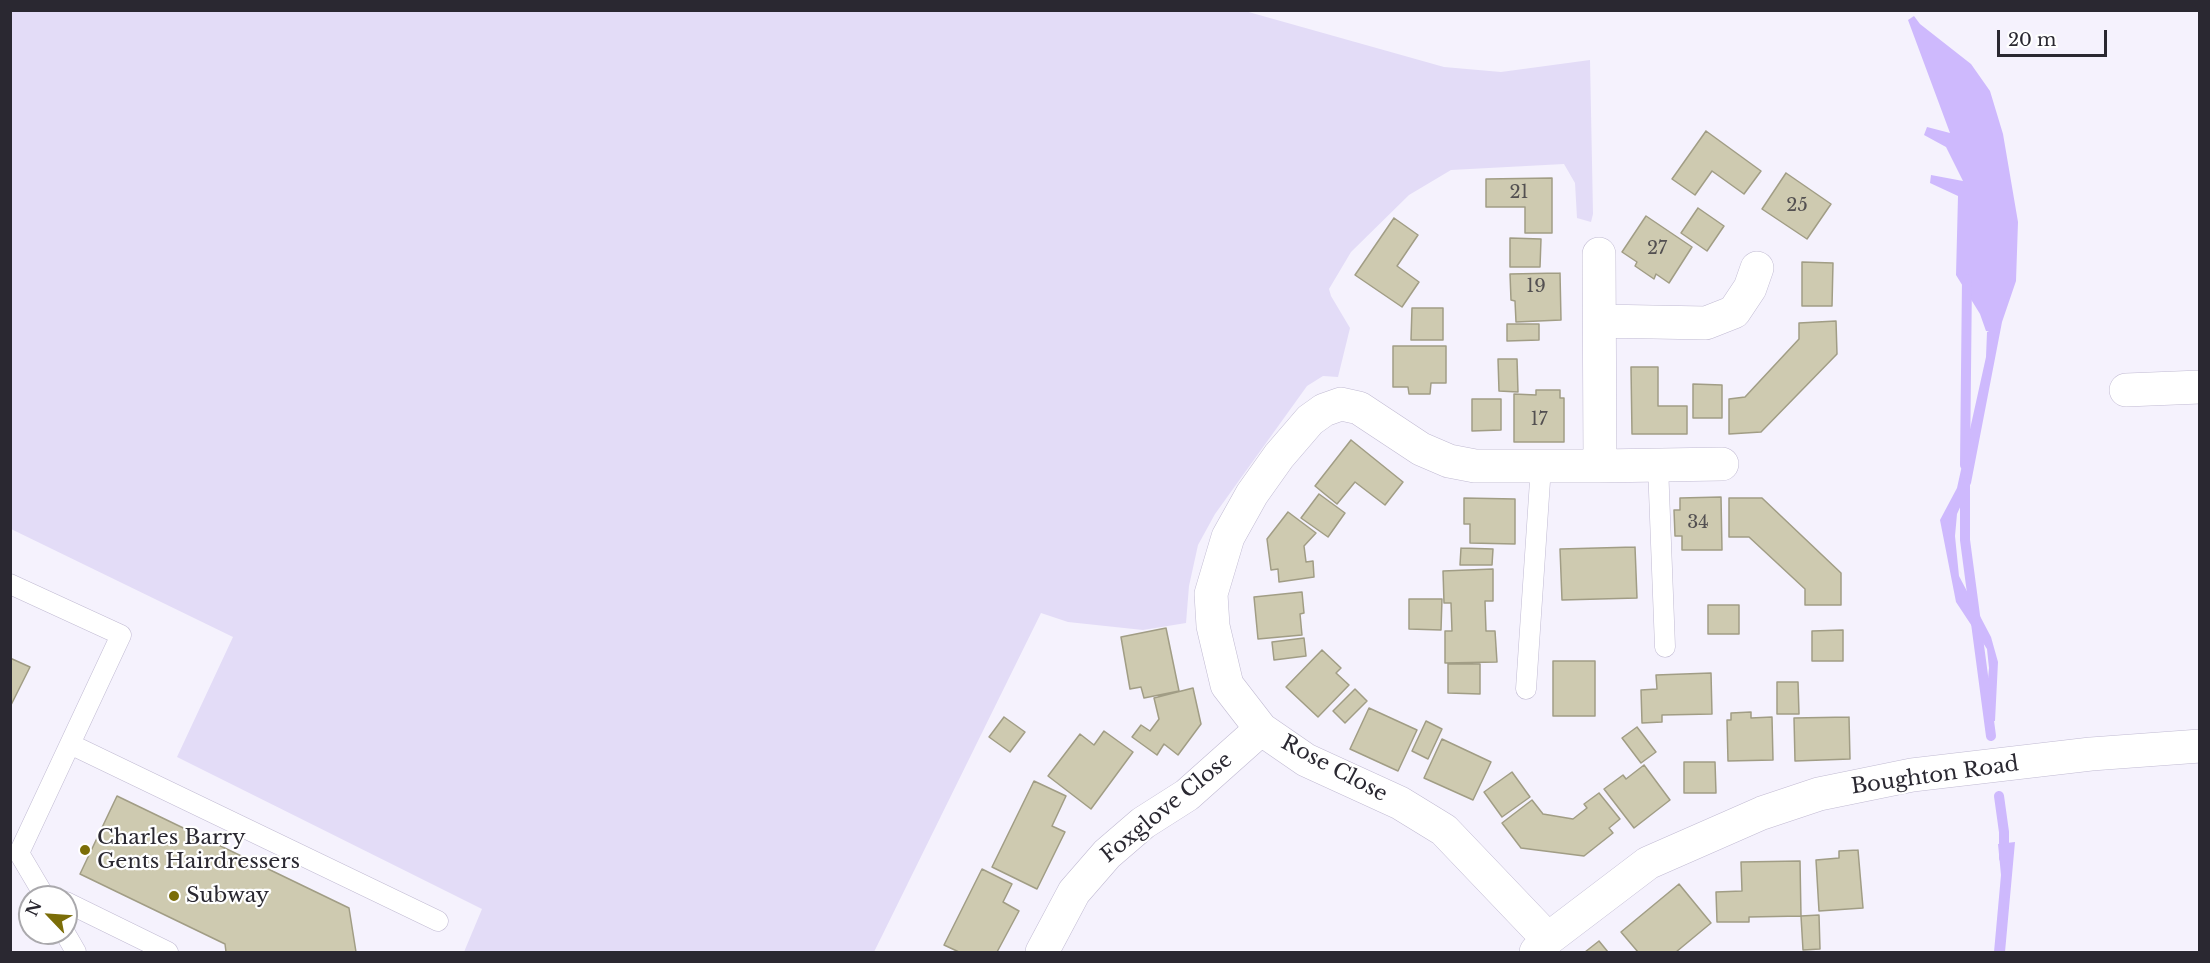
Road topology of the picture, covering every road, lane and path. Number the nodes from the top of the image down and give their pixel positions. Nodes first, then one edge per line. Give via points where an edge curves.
1 (1599, 254) dead end
2 (1757, 268) dead end
3 (1600, 321) junction
4 (2199, 387) edge
5 (2126, 390) dead end
6 (1722, 464) dead end
7 (1658, 465) junction
8 (1541, 466) junction
9 (1600, 466) junction
10 (10, 584) edge
11 (1665, 646) dead end
12 (1526, 689) dead end
13 (1261, 729) junction
14 (70, 744) junction
15 (2199, 746) edge
16 (41, 885) edge
17 (78, 908) edge
18 (438, 921) dead end
19 (1542, 946) edge
20 (168, 952) edge
21 (1042, 952) edge

1 - 3 street
2 - 3 street via 1750,288 1734,312 1706,323
3 - 9 street
4 - 5 street
6 - 7 street, Rose Close
7 - 9 street, Rose Close
7 - 11 lane
8 - 9 street, Rose Close
8 - 12 lane
8 - 13 street, Rose Close via 1475,466 1449,461 1421,449 1359,408 1341,404 1310,420 1247,502 1228,537 1211,594 1213,626 1227,686
10 - 14 lane via 121,635
13 - 19 street, Rose Close via 1306,760 1400,803 1444,830
13 - 21 street, Foxglove Close via 1187,795 1143,823 1107,854 1074,892
14 - 16 lane via 19,853
14 - 18 lane
15 - 19 street, Boughton Road via 1912,775 1819,794 1762,813 1648,864
17 - 20 lane

